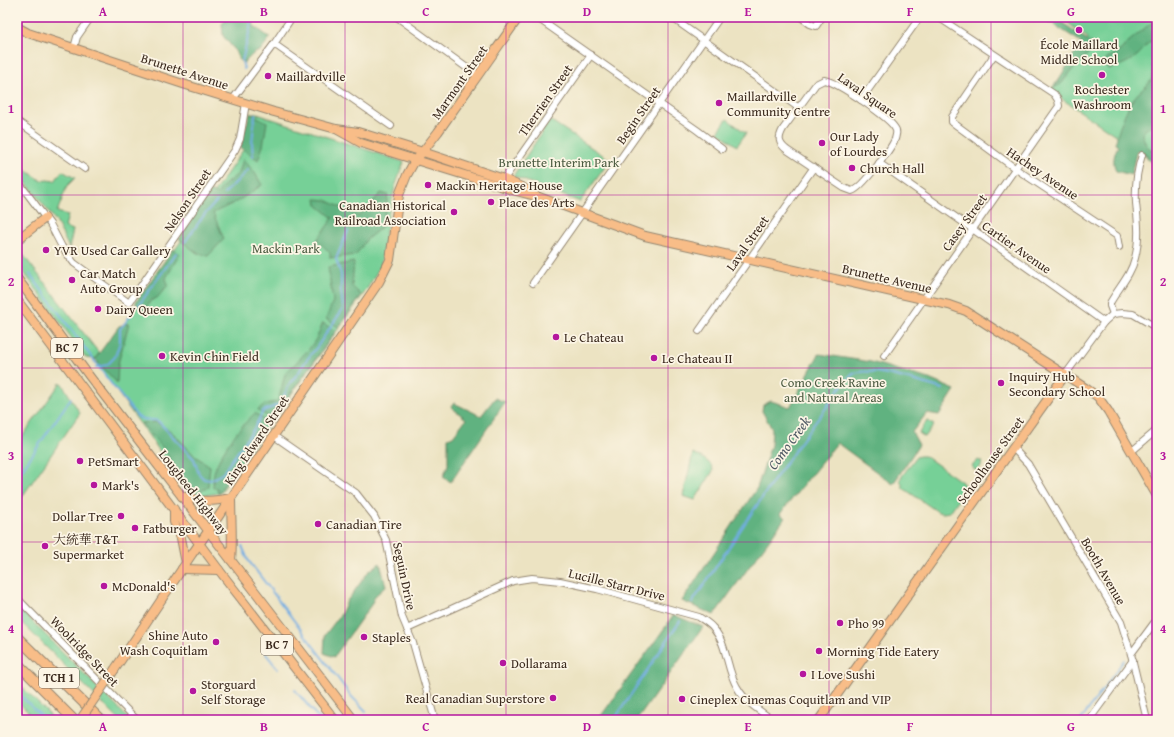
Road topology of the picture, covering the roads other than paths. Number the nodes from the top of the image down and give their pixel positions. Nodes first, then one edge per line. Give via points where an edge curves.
1 (20, 17) edge
2 (91, 17) edge
3 (292, 17) edge
4 (397, 17) edge
5 (519, 17) edge
6 (536, 17) edge
7 (671, 17) edge
8 (720, 17) edge
9 (801, 17) edge
10 (822, 17) edge
11 (920, 17) edge
12 (938, 17) edge
13 (17, 21) edge
14 (17, 27) edge
15 (17, 32) edge
16 (28, 33) junction
17 (704, 40) junction
18 (274, 44) junction
19 (74, 48) junction
20 (591, 55) junction
21 (994, 55) junction
22 (478, 76) junction
23 (233, 99) junction
24 (861, 100) junction
25 (246, 103) junction
26 (659, 104) junction
27 (799, 108) junction
28 (17, 122) edge
29 (391, 126) dead end
30 (336, 129) junction
31 (722, 149) dead end
32 (423, 152) junction
33 (1142, 155) dead end
34 (417, 160) junction
35 (879, 162) junction
36 (814, 168) junction
37 (1016, 168) junction
38 (86, 169) dead end
39 (504, 179) junction
40 (17, 180) edge
41 (539, 197) junction
42 (582, 213) junction
43 (45, 218) junction
44 (973, 229) junction
45 (17, 240) edge
46 (1119, 247) dead end
47 (749, 260) junction
48 (17, 278) edge
49 (532, 283) dead end
50 (923, 299) junction
51 (17, 300) edge
52 (1113, 314) junction
53 (1104, 322) junction
54 (1157, 328) edge
55 (699, 331) dead end
56 (884, 356) dead end
57 (1065, 375) junction
58 (1157, 430) edge
59 (274, 436) junction
60 (1013, 448) junction
61 (1132, 451) junction
62 (182, 496) junction
63 (1157, 496) edge
64 (231, 498) junction
65 (174, 509) junction
66 (209, 531) junction
67 (200, 543) junction
68 (231, 560) junction
69 (184, 566) junction
70 (219, 570) junction
71 (17, 598) edge
72 (1157, 619) edge
73 (407, 629) junction
74 (17, 637) edge
75 (1132, 657) junction
76 (17, 663) edge
77 (74, 720) edge
78 (80, 720) edge
79 (101, 720) edge
80 (137, 720) edge
81 (335, 720) edge
82 (354, 720) edge
83 (435, 720) edge
84 (773, 720) edge
85 (819, 720) edge
86 (1089, 720) edge
87 (1147, 720) edge

1 - 13 street
2 - 19 street via 77,38
3 - 18 street
4 - 22 street
5 - 22 main road, Marmont Street
6 - 20 street
7 - 17 street
8 - 17 street, Begin Street
9 - 10 street via 816,26
11 - 24 street
12 - 21 street
14 - 16 main road, Brunette Avenue
15 - 16 main road, Brunette Avenue
16 - 19 main road, Brunette Avenue
17 - 26 street, Begin Street
17 - 27 street
18 - 23 street
18 - 29 street
19 - 23 main road, Brunette Avenue
20 - 26 street
20 - 39 street, Therrien Street
21 - 37 street, Hachey Avenue via 951,119
21 - 37 street, Casey Street via 1058,100 1059,106 1056,111
22 - 32 main road, Marmont Street
23 - 25 main road, Brunette Avenue
24 - 27 street, Laval Square via 837,84 824,80 816,84
24 - 35 street, Laval Square via 891,122 896,130 895,140
25 - 30 main road, Brunette Avenue
25 - 43 street, Nelson Street via 240,139 235,150 129,303 74,263
26 - 31 street
26 - 42 street, Begin Street
27 - 36 street, Laval Square via 779,136 779,140 782,146
28 - 38 street
30 - 32 main road, Brunette Avenue via 358,132
30 - 34 main road, Brunette Avenue via 361,143
32 - 34 main road, Marmont Street
32 - 39 main road, Brunette Avenue
33 - 52 street via 1136,187 1139,232 1137,250 1127,277 1110,303
34 - 41 main road, Brunette Avenue
34 - 59 main road, King Edward Street via 407,174 400,191 390,260 383,275
35 - 36 street, Laval Square via 862,185 852,191
35 - 44 street, Cartier Avenue
36 - 47 street, Laval Street
37 - 44 street, Casey Street
37 - 46 street, Hachey Avenue via 1117,236
39 - 41 main road, Brunette Avenue
40 - 43 street
41 - 42 main road, Brunette Avenue
42 - 47 main road, Brunette Avenue via 645,236
42 - 49 street, Begin Street
43 - 45 main road
44 - 50 street, Casey Street
44 - 53 street, Cartier Avenue
47 - 50 main road, Brunette Avenue
47 - 55 street, Laval Street
48 - 62 main road, Lougheed Highway / BC 7 via 58,336
50 - 56 street, Casey Street
50 - 57 main road, Brunette Avenue via 966,311
51 - 65 main road, Lougheed Highway / BC 7
52 - 53 street, Schoolhouse Street
52 - 54 street via 1133,314
53 - 57 street, Schoolhouse Street
57 - 60 main road, Schoolhouse Street
57 - 61 main road, Brunette Avenue via 1101,401
58 - 61 street
59 - 64 main road, King Edward Street
59 - 73 street, Seguin Drive via 356,493 374,516 386,540 399,604
60 - 75 street, Booth Avenue via 1028,464 1121,622
60 - 85 main road, Schoolhouse Street
61 - 63 main road, Brunette Avenue
62 - 64 main road via 210,502
62 - 66 main road, Lougheed Highway / BC 7
64 - 66 main road, King Edward Street
64 - 68 main road
65 - 67 main road, Lougheed Highway / BC 7
65 - 69 main road via 174,522 181,538
66 - 67 main road, King Edward Street
66 - 68 main road, Lougheed Highway / BC 7
67 - 69 main road, King Edward Street
67 - 70 main road, Lougheed Highway / BC 7
68 - 82 main road, Lougheed Highway / BC 7
69 - 70 main road
69 - 78 main road, King Edward Street, bridge
70 - 81 main road, Lougheed Highway / BC 7
71 - 80 street, Woolridge Street
72 - 75 street
73 - 83 street, Seguin Drive
73 - 84 street, Lucille Starr Drive via 513,581 532,578 597,589 699,617 707,622 722,642 733,679 741,693
74 - 79 highway, TCH 1
75 - 86 street
75 - 87 street, Booth Avenue
76 - 77 highway, TCH 1

